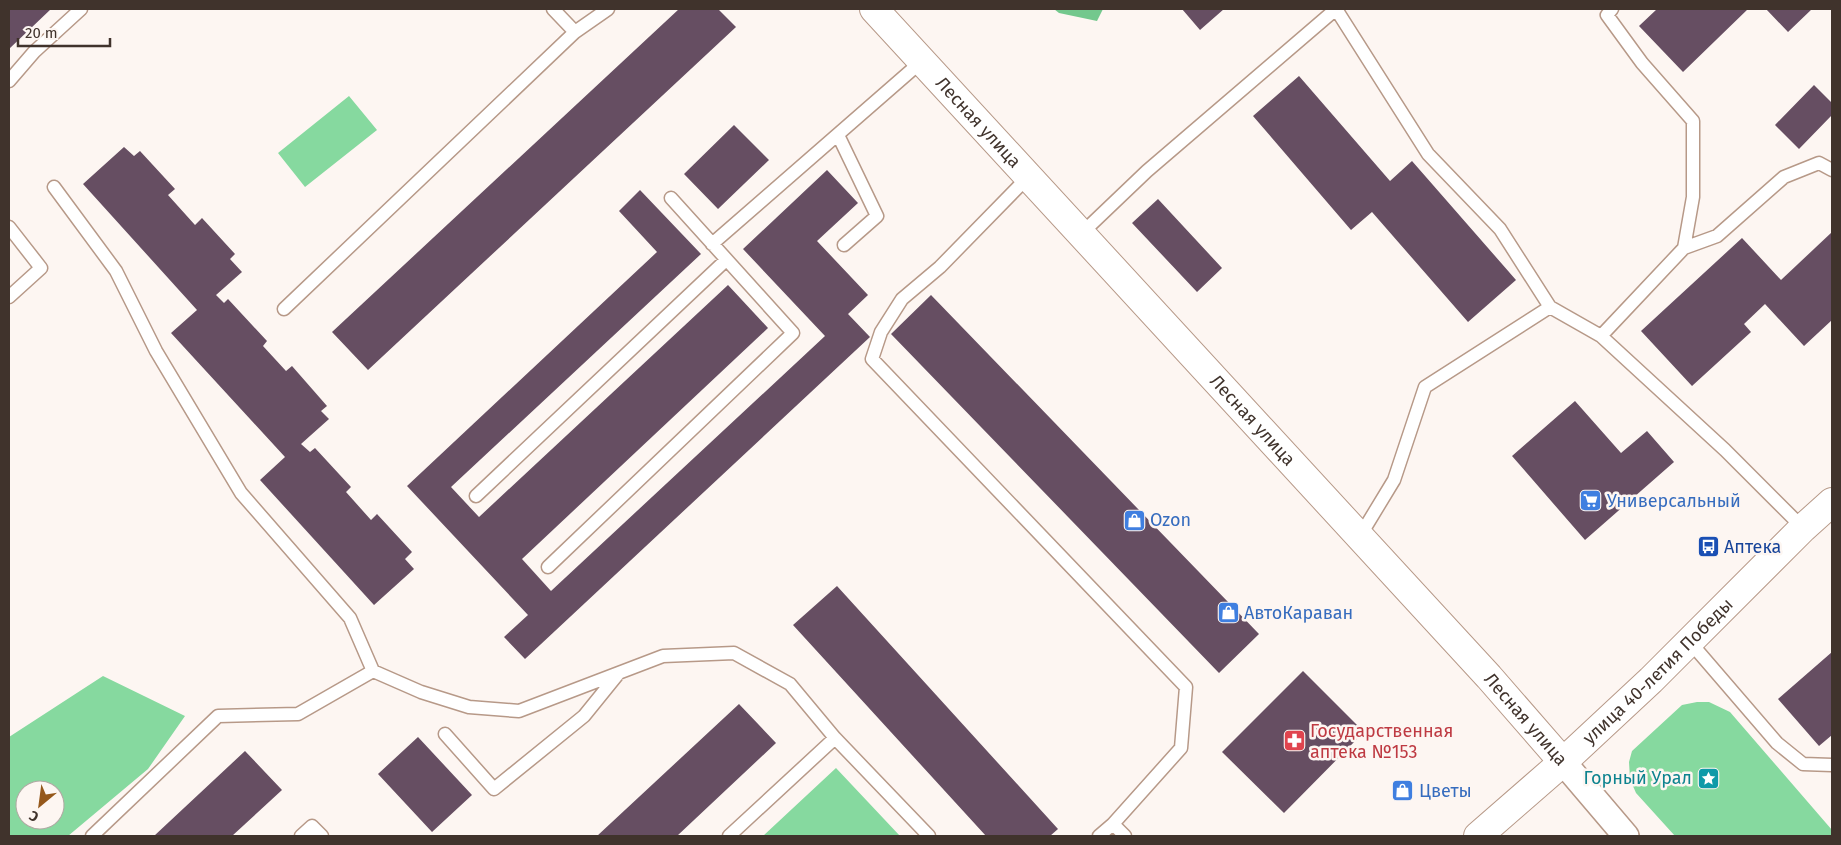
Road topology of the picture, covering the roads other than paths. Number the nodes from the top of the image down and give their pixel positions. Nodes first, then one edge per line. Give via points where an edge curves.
1 (81, 9) edge
2 (553, 9) edge
3 (608, 9) edge
4 (874, 9) edge
5 (1336, 9) edge
6 (1612, 9) edge
7 (575, 32) junction
8 (922, 61) junction
9 (9, 80) edge
10 (838, 135) junction
11 (1832, 170) edge
12 (1029, 176) junction
13 (54, 187) dead end
14 (671, 198) dead end
15 (9, 227) edge
16 (1081, 234) junction
17 (712, 244) junction
18 (844, 245) dead end
19 (1684, 248) junction
20 (726, 260) junction
21 (9, 296) edge
22 (1550, 308) junction
23 (284, 309) dead end
24 (1602, 336) junction
25 (476, 496) dead end
26 (1832, 502) edge
27 (1803, 528) junction
28 (1360, 536) junction
29 (548, 568) dead end
30 (1690, 642) junction
31 (373, 672) junction
32 (618, 674) junction
33 (445, 734) dead end
34 (835, 738) junction
35 (1563, 762) junction
36 (1832, 765) edge
37 (1113, 824) junction
38 (92, 836) edge
39 (301, 836) edge
40 (322, 836) edge
41 (729, 836) edge
42 (929, 836) edge
43 (1099, 836) edge
44 (1126, 836) edge
45 (1478, 836) edge
46 (1626, 836) edge

1 - 9 lane
2 - 7 lane
3 - 7 lane
4 - 8 street, Лесная улица
5 - 16 lane via 1147,171
5 - 22 lane via 1428,154 1500,229
6 - 19 lane via 1607,15 1642,63 1693,121 1693,197
7 - 23 lane
8 - 10 lane
8 - 12 street, Лесная улица
10 - 17 lane
10 - 18 lane via 877,216
11 - 19 lane via 1819,162 1784,177 1717,236
12 - 16 street, Лесная улица
12 - 37 lane via 940,267 902,299 881,332 872,358 1186,687 1181,748
13 - 31 lane via 116,271 156,351 241,493 350,618
14 - 17 lane
15 - 21 lane via 40,268
16 - 28 street, Лесная улица
17 - 20 lane
19 - 24 lane
20 - 25 lane
20 - 29 lane via 793,333
22 - 24 lane
22 - 28 lane via 1425,388 1394,480
24 - 27 lane via 1725,450
26 - 27 street, улица 40-летия Победы
27 - 30 street, улица 40-летия Победы
28 - 35 street, Лесная улица
30 - 35 street, улица 40-летия Победы
30 - 36 lane via 1777,743 1803,764
31 - 32 lane via 469,707 519,711
31 - 38 lane via 298,714 218,716
32 - 33 lane via 584,716 494,789
32 - 34 lane via 663,656 734,653 790,684
34 - 41 lane
34 - 42 lane
35 - 45 street, улица 40-летия Победы
35 - 46 street, Лесная улица
37 - 43 lane
37 - 44 lane
39 - 40 lane via 312,826

